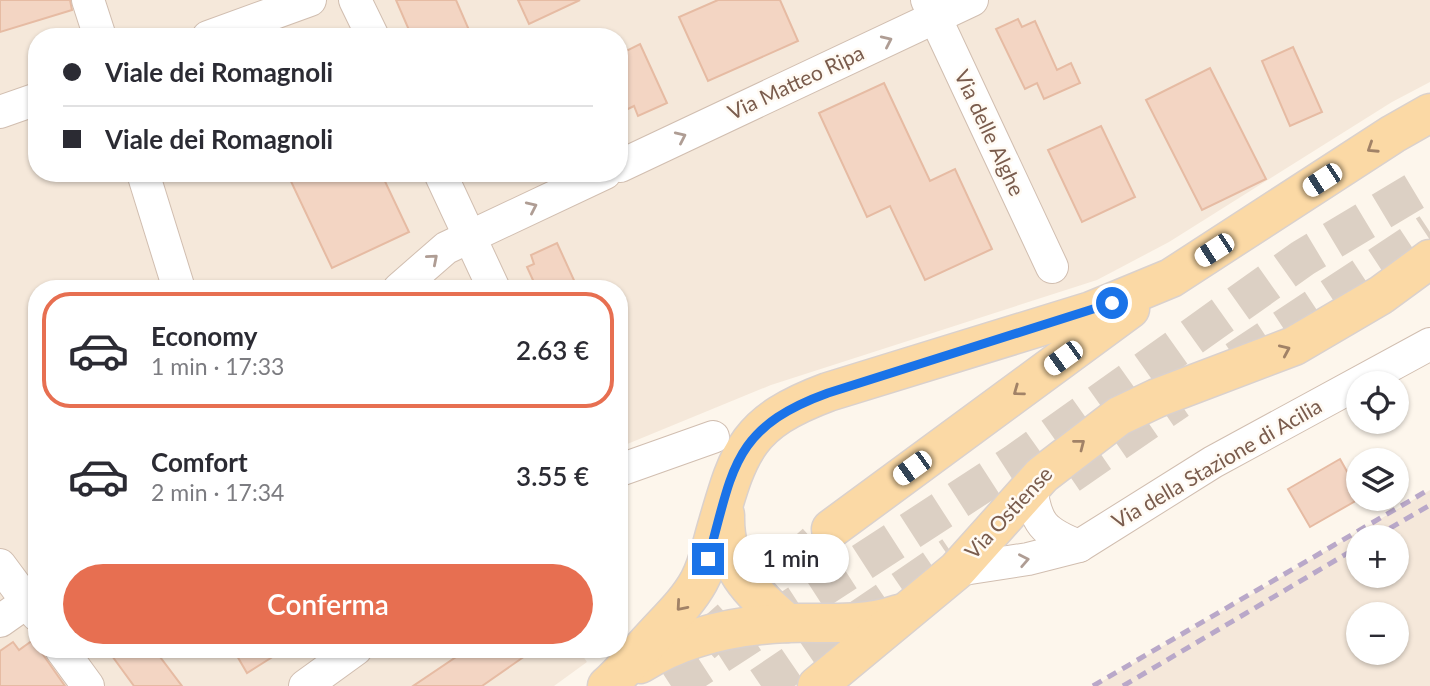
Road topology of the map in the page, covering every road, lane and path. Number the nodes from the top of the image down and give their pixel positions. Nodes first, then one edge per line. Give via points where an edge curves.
1 (88, 0) edge
2 (310, 0) edge
3 (355, 0) edge
4 (972, 0) edge
5 (931, 9) edge
6 (97, 28) edge
7 (233, 28) edge
8 (369, 28) edge
9 (28, 102) edge
10 (0, 112) edge
11 (1430, 113) edge
12 (628, 162) edge
13 (146, 182) edge
14 (444, 182) edge
15 (586, 182) edge
16 (470, 236) junction
17 (1430, 259) edge
18 (1052, 267) dead end
19 (1171, 278) junction
20 (176, 280) edge
21 (409, 280) edge
22 (490, 280) edge
23 (1430, 344) edge
24 (713, 437) dead end
25 (628, 467) edge
26 (1031, 485) junction
27 (725, 499) junction
28 (831, 529) tunnel mouth
29 (1079, 546) junction
30 (0, 565) edge
31 (957, 570) junction
32 (28, 597) edge
33 (28, 607) edge
34 (908, 611) junction
35 (0, 621) edge
36 (787, 623) junction
37 (68, 658) edge
38 (344, 658) edge
39 (608, 685) edge
40 (88, 686) edge
41 (306, 686) edge
42 (817, 686) edge

1 - 6 street
2 - 7 street
3 - 8 street
4 - 5 street, Via Matteo Ripa
12 -> 5 street, Via Matteo Ripa
5 - 18 street, Via delle Alghe
9 - 10 street
11 -> 19 main road
13 - 20 street
14 - 16 street
16 -> 15 street
21 -> 16 street via 446,248
16 - 22 street
26 -> 17 main road, Via Ostiense via 1119,416 1294,346 1351,315
19 - 27 main road via 1091,311 799,404 749,442
19 -> 28 main road
23 - 29 street, Via della Stazione di Acilia via 1213,463
24 - 25 street
26 - 29 street via 1042,526
26 - 31 main road, Via Ostiense
27 - 36 main road via 726,538 736,571
27 -> 39 main road via 699,582
31 -> 29 street, Via della Stazione di Acilia
30 - 32 street
31 - 34 main road, Via Ostiense
33 - 35 street
34 - 36 main road, Via Ostiense via 868,622
34 - 42 main road
36 - 39 main road, Via Ostiense via 692,638 659,652
37 - 40 street
38 - 41 street

